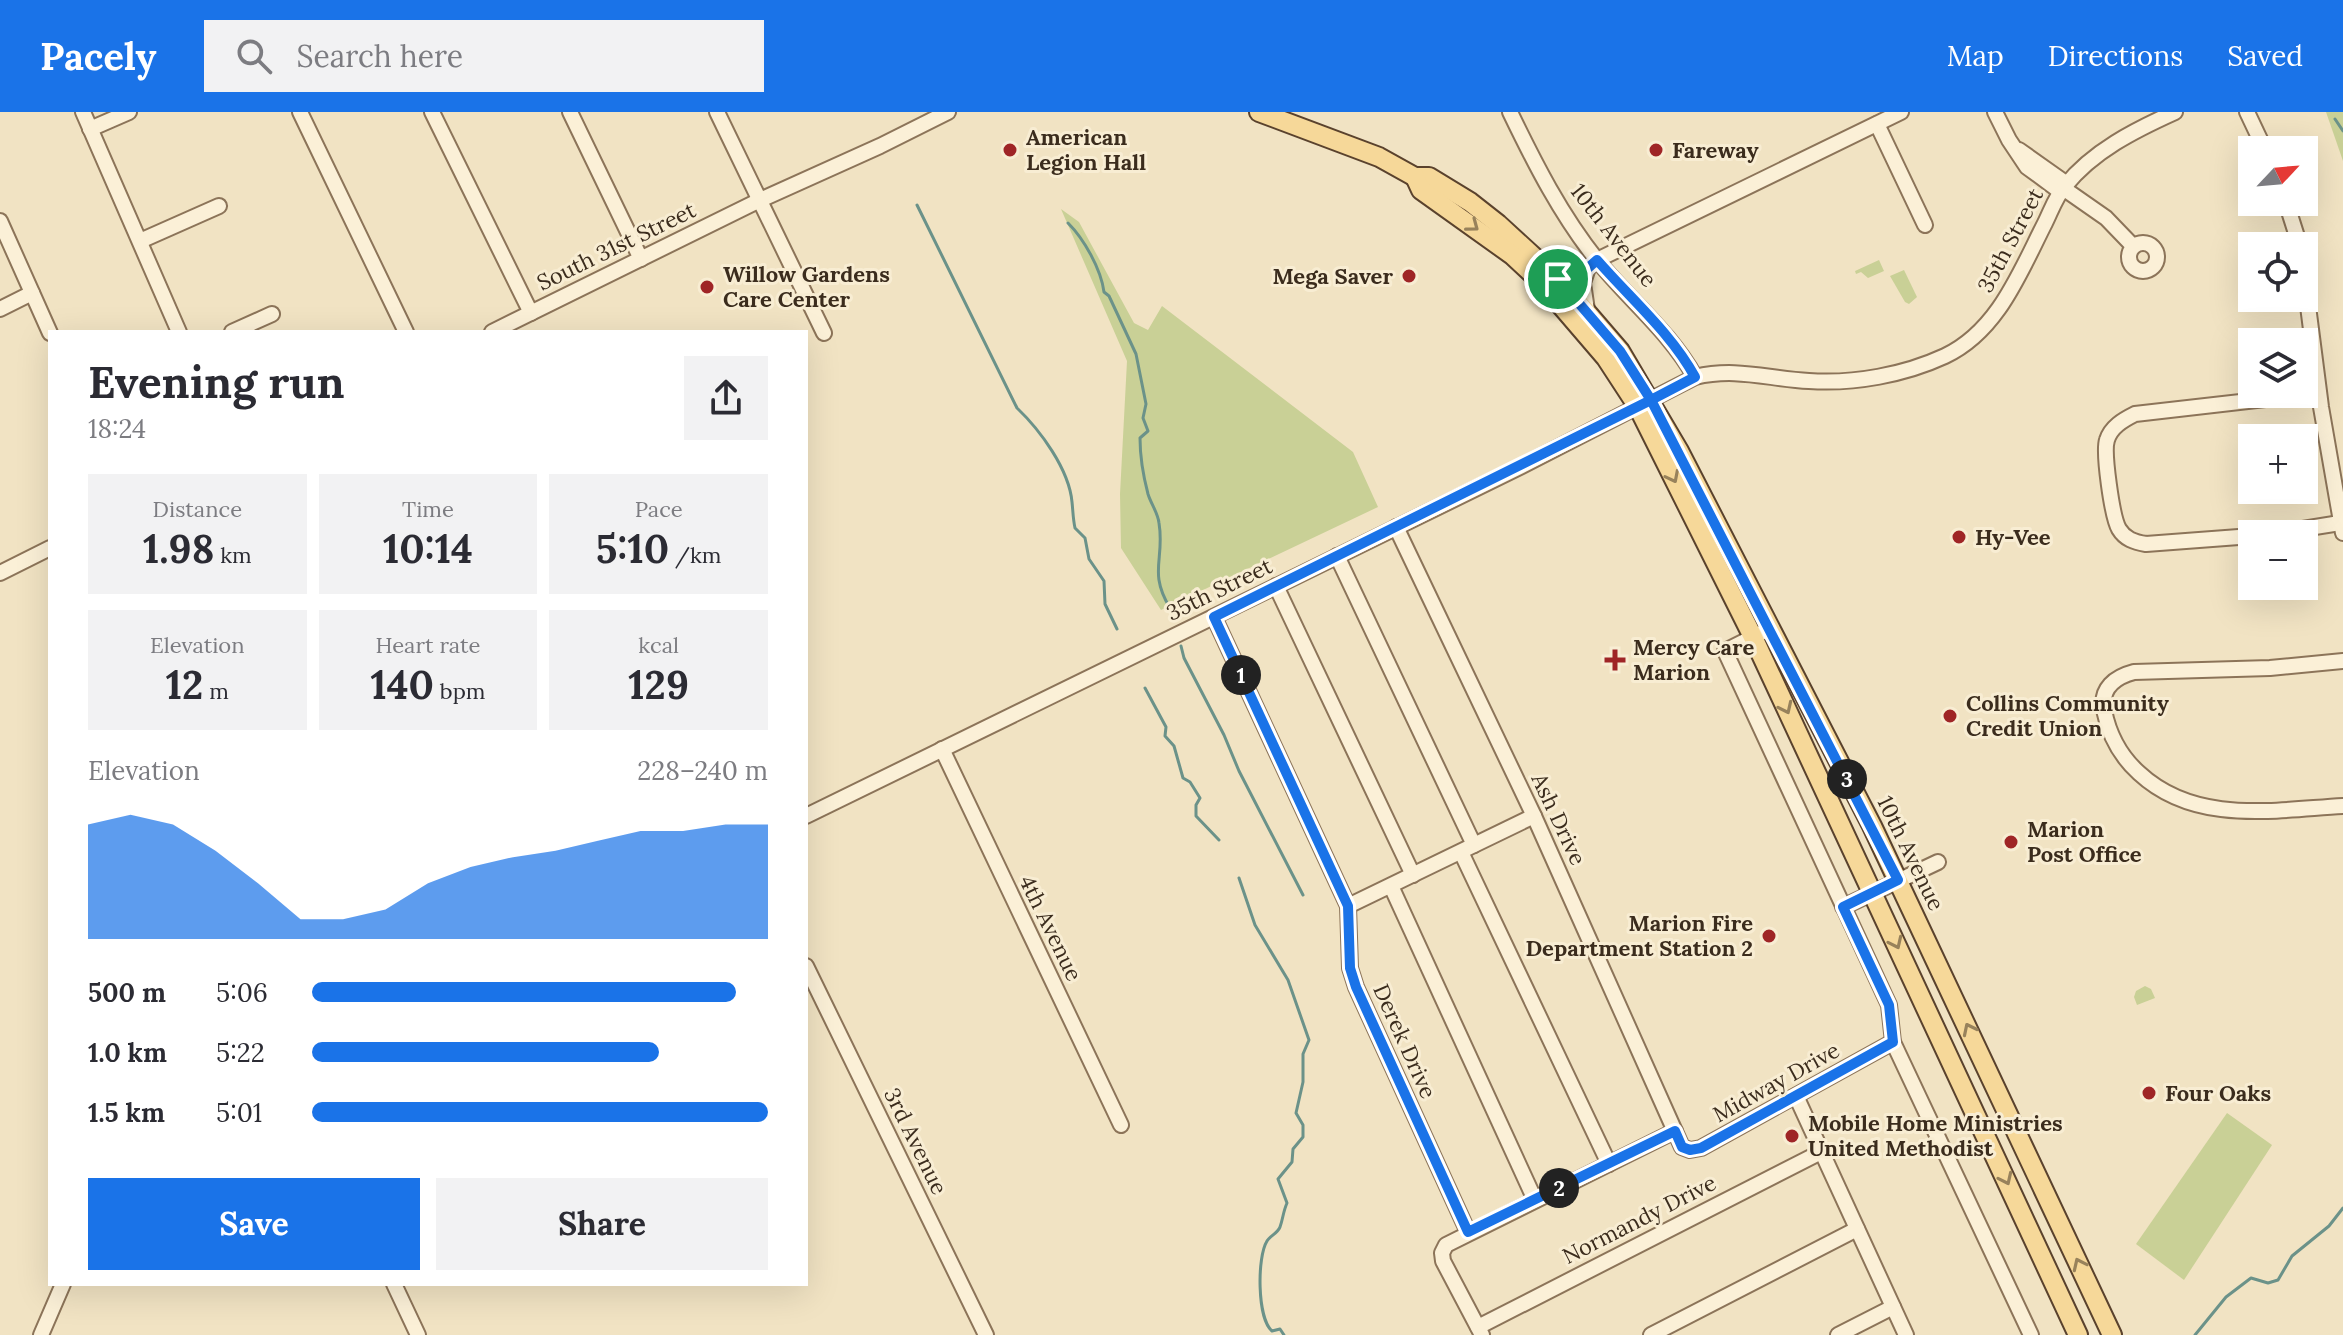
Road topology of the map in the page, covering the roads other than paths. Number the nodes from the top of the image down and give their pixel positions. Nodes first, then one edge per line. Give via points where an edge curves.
1 (83, 112) edge
2 (129, 112) edge
3 (300, 112) edge
4 (432, 112) edge
5 (570, 112) edge
6 (717, 112) edge
7 (948, 112) edge
8 (1259, 112) edge
9 (1901, 112) edge
10 (1995, 112) edge
11 (2175, 112) edge
12 (2247, 112) edge
13 (1512, 113) edge
14 (2146, 118) edge
15 (1877, 124) junction
16 (90, 129) junction
17 (2258, 136) edge
18 (1415, 177) junction
19 (2064, 188) junction
20 (760, 200) junction
21 (219, 206) dead end
22 (0, 221) edge
23 (1925, 225) dead end
24 (140, 241) junction
25 (2133, 246) dead end
26 (641, 259) junction
27 (1593, 264) junction
28 (1558, 279) junction
29 (32, 293) junction
30 (0, 309) edge
31 (1587, 310) junction
32 (531, 313) junction
33 (272, 314) dead end
34 (49, 330) edge
35 (178, 330) edge
36 (236, 330) edge
37 (405, 330) edge
38 (498, 330) edge
39 (824, 333) dead end
40 (1737, 371) junction
41 (1695, 377) junction
42 (2318, 393) edge
43 (2238, 402) edge
44 (1645, 404) junction
45 (1396, 527) junction
46 (2342, 528) edge
47 (2318, 530) edge
48 (2238, 537) edge
49 (48, 549) edge
50 (1337, 556) junction
51 (0, 573) edge
52 (1276, 586) junction
53 (1214, 617) junction
54 (1761, 633) junction
55 (2343, 661) edge
56 (942, 749) junction
57 (2343, 806) edge
58 (808, 815) edge
59 (1534, 816) junction
60 (1468, 848) junction
61 (1938, 862) dead end
62 (1413, 875) junction
63 (1898, 880) junction
64 (1391, 886) junction
65 (1873, 892) junction
66 (1348, 906) junction
67 (1843, 907) junction
68 (808, 970) edge
69 (1893, 1042) junction
70 (1796, 1096) junction
71 (1121, 1125) dead end
72 (1675, 1131) junction
73 (1821, 1152) junction
74 (1609, 1164) junction
75 (1535, 1200) junction
76 (1857, 1229) junction
77 (1468, 1232) junction
78 (62, 1286) edge
79 (395, 1286) edge
80 (1893, 1307) junction
81 (1480, 1331) edge
82 (41, 1335) edge
83 (418, 1335) edge
84 (986, 1335) edge
85 (1651, 1335) edge
86 (1838, 1335) edge
87 (1906, 1335) edge
88 (2031, 1335) edge
89 (2078, 1335) edge
90 (2112, 1335) edge

1 - 16 street
2 - 16 street
3 - 37 street
4 - 32 street
5 - 26 street
6 - 20 street
7 - 20 street, South 31st Street
8 - 18 main road via 1379,157
9 - 15 street
10 - 19 street via 2027,167
11 - 14 street, 35th Street
12 - 17 street
13 - 27 street, 10th Avenue via 1538,170
14 - 19 street, 35th Street
15 - 23 street
15 - 27 street
16 - 24 street
18 - 28 main road via 1429,177 1470,202
18 -> 44 main road via 1421,190 1540,281
19 - 25 street via 2106,218
19 - 40 street, 35th Street via 1996,313 1965,344 1944,356 1887,375 1846,381
20 - 26 street, South 31st Street
20 - 39 street
21 - 24 street
22 - 29 street
24 - 35 street
26 - 32 street, South 31st Street
27 - 28 street
27 - 31 street via 1583,283
27 - 41 street, 10th Avenue via 1675,346
28 - 31 main road
29 - 30 street
29 - 34 street
31 - 44 main road via 1620,351
32 - 38 street, South 31st Street
33 - 36 street
40 - 41 street, 35th Street
40 - 44 street, 35th Street via 1672,400
41 - 44 street, 35th Street
42 - 46 street
43 - 48 street via 2135,414 2122,420 2106,442 2113,513 2131,541
44 - 45 street, 35th Street
44 - 54 main road, 10th Avenue
45 - 50 street, 35th Street
45 - 59 street, Ash Drive
46 - 47 street
49 - 51 street
50 - 52 street, 35th Street
50 - 60 street
52 - 53 street, 35th Street
52 - 62 street
53 - 56 street, 35th Street
53 - 66 street, Derek Drive
54 - 63 main road, 10th Avenue
54 -> 65 main road, 10th Avenue
54 - 67 street via 1725,651
55 - 57 street via 2134,672 2118,676 2103,702 2124,758 2173,797 2224,811
56 - 58 street, 35th Street
56 - 71 street, 4th Avenue
59 - 60 street
59 - 72 street, Ash Drive
60 - 62 street
60 - 74 street
61 - 63 street
62 - 64 street
63 - 65 street
90 -> 63 main road, 10th Avenue
64 - 66 street
64 - 75 street
65 - 67 street
65 -> 89 main road, 10th Avenue
66 - 77 street, Derek Drive via 1350,968 1356,987
67 - 69 street via 1889,1005
68 - 84 street, 3rd Avenue
69 - 70 street, Midway Drive
69 - 88 street
70 - 72 street, Midway Drive via 1701,1148 1682,1147
70 - 73 street
72 - 74 street
73 - 76 street
73 - 81 street, Normandy Drive
74 - 75 street
75 - 77 street
76 - 80 street
76 - 85 street
77 - 81 street via 1442,1253
78 - 82 street
79 - 83 street
80 - 86 street
80 - 87 street

